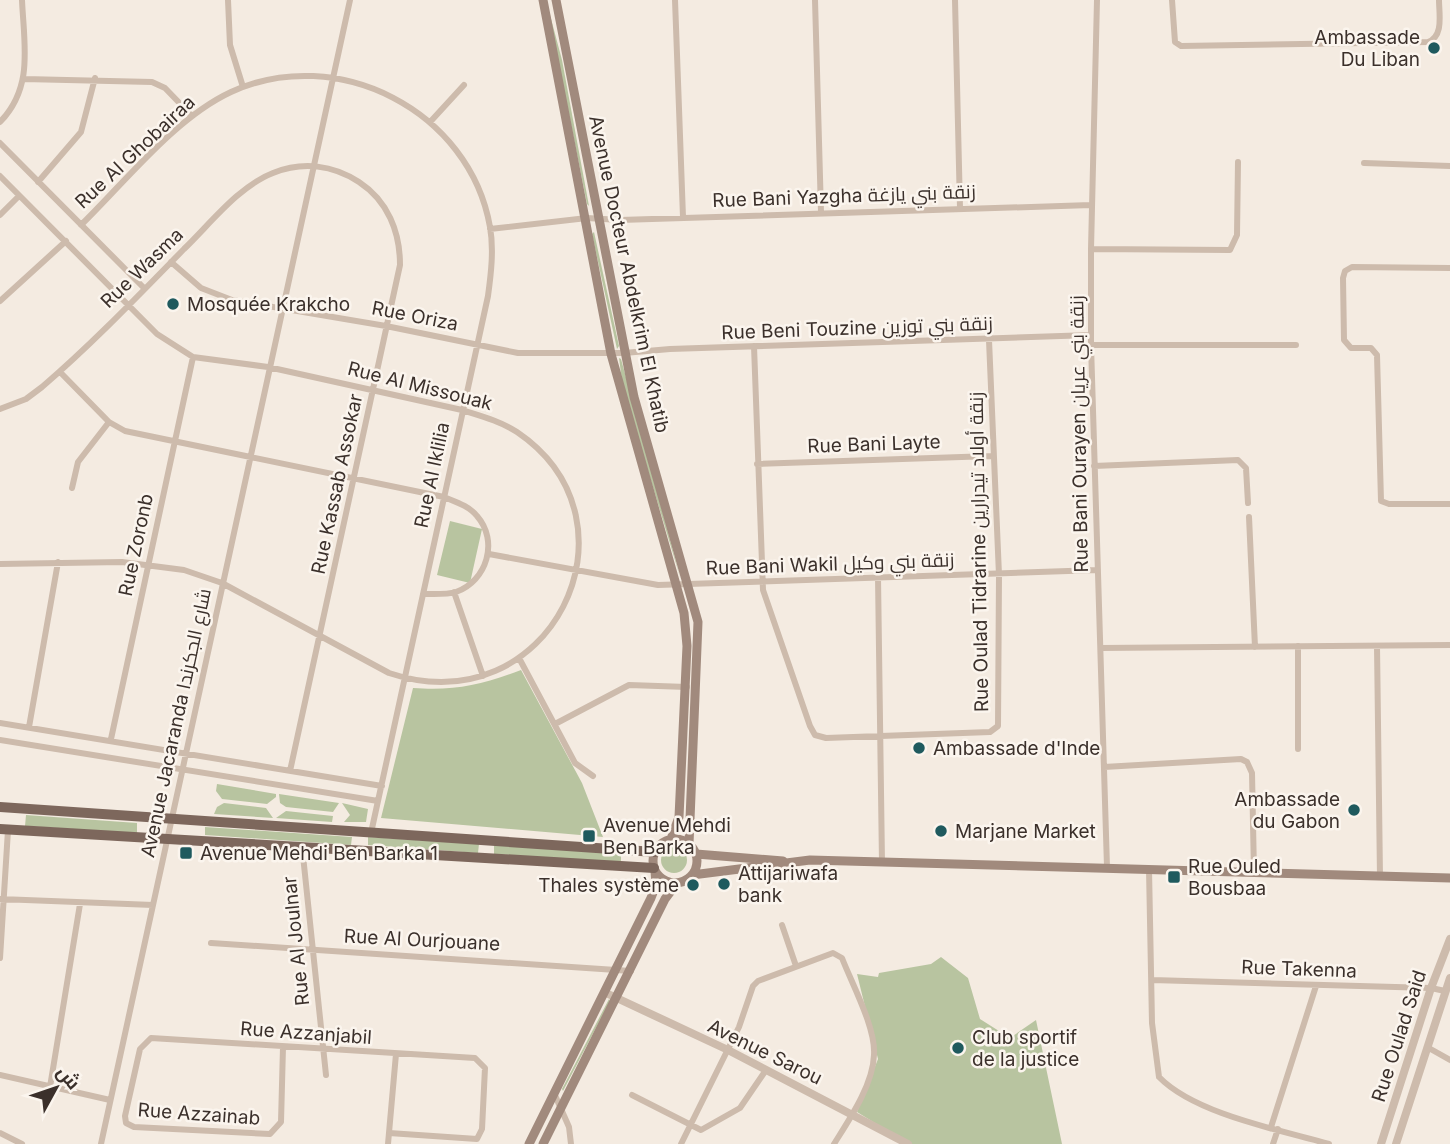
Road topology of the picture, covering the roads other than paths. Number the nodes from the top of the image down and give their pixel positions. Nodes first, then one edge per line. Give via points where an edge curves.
1 (22, 0) edge
2 (228, 0) edge
3 (350, 0) edge
4 (543, 0) edge
5 (555, 0) edge
6 (675, 0) edge
7 (815, 0) edge
8 (955, 0) edge
9 (1097, 0) edge
10 (1172, 0) edge
11 (1439, 0) edge
12 (332, 77) junction
13 (95, 78) junction
14 (24, 79) junction
15 (464, 85) dead end
16 (243, 87) junction
17 (192, 116) junction
18 (431, 121) junction
19 (0, 122) edge
20 (0, 143) edge
21 (1238, 162) dead end
22 (1364, 163) dead end
23 (313, 165) junction
24 (1450, 166) edge
25 (0, 176) edge
26 (38, 182) junction
27 (19, 196) junction
28 (1091, 205) junction
29 (960, 208) junction
30 (821, 212) junction
31 (0, 215) edge
32 (683, 217) junction
33 (587, 218) junction
34 (598, 218) junction
35 (81, 225) junction
36 (490, 229) junction
37 (66, 241) junction
38 (1091, 249) junction
39 (171, 262) junction
40 (1450, 268) edge
41 (144, 288) junction
42 (0, 301) edge
43 (128, 304) junction
44 (282, 309) junction
45 (386, 326) junction
46 (1091, 335) junction
47 (989, 340) junction
48 (478, 345) junction
49 (1091, 345) junction
50 (1296, 345) dead end
51 (754, 346) junction
52 (611, 354) junction
53 (624, 354) junction
54 (193, 357) junction
55 (268, 367) junction
56 (60, 372) junction
57 (374, 390) junction
58 (0, 409) edge
59 (463, 410) junction
60 (109, 422) junction
61 (175, 442) junction
62 (251, 455) junction
63 (991, 456) junction
64 (757, 464) junction
65 (1094, 466) junction
66 (355, 478) junction
67 (72, 488) dead end
68 (444, 497) junction
69 (1248, 503) dead end
70 (1450, 504) edge
71 (1249, 517) dead end
72 (489, 554) junction
73 (58, 562) junction
74 (0, 564) edge
75 (148, 564) junction
76 (577, 570) junction
77 (1098, 570) junction
78 (999, 575) junction
79 (878, 577) junction
80 (762, 581) junction
81 (222, 583) junction
82 (675, 584) junction
83 (688, 584) junction
84 (454, 592) junction
85 (423, 594) junction
86 (320, 637) junction
87 (1450, 645) edge
88 (1298, 646) junction
89 (1377, 646) junction
90 (1255, 647) junction
91 (1101, 648) junction
92 (519, 659) junction
93 (483, 676) junction
94 (404, 678) junction
95 (697, 687) junction
96 (684, 688) junction
97 (0, 723) edge
98 (555, 724) junction
99 (29, 727) junction
100 (882, 734) junction
101 (111, 739) junction
102 (0, 740) edge
103 (1298, 749) dead end
104 (187, 754) junction
105 (1104, 767) junction
106 (183, 770) junction
107 (290, 771) junction
108 (593, 776) dead end
109 (382, 786) junction
110 (378, 801) junction
111 (0, 807) edge
112 (172, 820) junction
113 (4, 829) edge
114 (371, 832) junction
115 (169, 838) junction
116 (671, 839) junction
117 (689, 844) junction
118 (302, 846) junction
119 (655, 852) junction
120 (696, 854) junction
121 (784, 862) junction
122 (882, 863) junction
123 (1107, 867) junction
124 (655, 869) junction
125 (1149, 869) junction
126 (1254, 873) junction
127 (692, 875) junction
128 (1380, 877) junction
129 (1447, 879) edge
130 (677, 883) junction
131 (2, 899) edge
132 (80, 904) junction
133 (153, 905) junction
134 (782, 925) dead end
135 (1450, 939) edge
136 (211, 943) dead end
137 (314, 950) junction
138 (0, 958) edge
139 (796, 966) junction
140 (617, 969) junction
141 (631, 971) junction
142 (1450, 978) edge
143 (1152, 980) junction
144 (1316, 986) junction
145 (1431, 988) junction
146 (1444, 991) junction
147 (606, 993) junction
148 (617, 998) junction
149 (283, 1047) junction
150 (1427, 1047) junction
151 (322, 1050) junction
152 (728, 1050) junction
153 (396, 1054) junction
154 (1450, 1060) edge
155 (766, 1070) junction
156 (0, 1074) edge
157 (326, 1075) dead end
158 (116, 1078) junction
159 (133, 1080) junction
160 (50, 1087) junction
161 (554, 1093) junction
162 (632, 1096) dead end
163 (110, 1100) junction
164 (561, 1108) junction
165 (851, 1113) junction
166 (690, 1126) junction
167 (1274, 1128) junction
168 (0, 1133) edge
169 (389, 1133) junction
170 (22, 1144) edge
171 (101, 1144) edge
172 (388, 1144) edge
173 (529, 1144) edge
174 (543, 1144) edge
175 (571, 1144) edge
176 (681, 1144) edge
177 (834, 1144) edge
178 (908, 1144) edge
179 (1273, 1144) edge
180 (1329, 1144) edge
181 (1381, 1144) edge
182 (1396, 1144) edge

1 - 14 street
2 - 16 street via 230,45
3 - 12 street, Avenue Jacaranda شارع الجكرندا
4 - 33 main road, Avenue Docteur Abdelkrim El Khatib
5 - 34 main road, Avenue Docteur Abdelkrim El Khatib
6 - 32 street
7 - 30 street
8 - 29 street
9 - 28 street, Rue Bani Ourayen زنقة بني عريان
10 - 11 street via 1172,36 1181,46 1428,42 1439,32
12 - 16 street, Rue Al Ghobairaa via 285,77
12 - 18 street, Rue Al Iklilia via 376,88
12 - 23 street, Avenue Jacaranda شارع الجكرندا
13 - 14 street
13 - 17 street via 152,82 173,95
13 - 26 street via 81,132
14 - 19 street via 18,100
15 - 18 street
16 - 17 street, Rue Al Ghobairaa
17 - 35 street, Rue Al Ghobairaa
18 - 36 street, Rue Al Iklilia via 468,170
20 - 26 street
21 - 38 street via 1237,235 1230,250
22 - 24 street
23 - 39 street, Rue Wasma via 289,167 254,184
23 - 44 street, Avenue Jacaranda شارع الجكرندا
23 - 45 street, Rue Kassab Assokar via 344,174 369,189 388,213 397,233 400,265
25 - 27 street
26 - 35 street
27 - 31 street
27 - 37 street
28 - 29 street, Rue Bani Yazgha زنقة بني يازغة
28 - 38 street, Rue Bani Ourayen زنقة بني عريان
29 - 30 street, Rue Bani Yazgha زنقة بني يازغة
30 - 32 street, Rue Bani Yazgha زنقة بني يازغة
32 - 34 street, Rue Bani Yazgha زنقة بني يازغة
33 - 34 street, Rue Bani Yazgha زنقة بني يازغة
33 - 36 street, Rue Bani Yazgha زنقة بني يازغة
33 - 52 main road, Avenue Docteur Abdelkrim El Khatib
34 - 53 main road, Avenue Docteur Abdelkrim El Khatib
35 - 41 street
36 - 48 street, Rue Al Iklilia via 488,296
37 - 42 street
37 - 43 street
38 - 46 street, Rue Bani Ourayen زنقة بني عريان
39 - 41 street, Rue Wasma
39 - 44 street, Rue Oriza via 214,295
40 - 70 street via 1352,267 1343,278 1344,340 1351,348 1371,348 1377,355 1381,501
41 - 43 street, Rue Wasma
43 - 54 street via 166,342
43 - 56 street, Rue Wasma
44 - 45 street, Rue Oriza
44 - 55 street, Avenue Jacaranda شارع الجكرندا
45 - 48 street, Rue Oriza
45 - 57 street, Rue Kassab Assokar
46 - 47 street, Rue Beni Touzine زنقة بني توزين
46 - 49 street, Rue Bani Ourayen زنقة بني عريان
47 - 51 street, Rue Beni Touzine زنقة بني توزين
47 - 63 street, Rue Oulad Tidrarine زنقة أولاد تيدرارين
48 - 52 street, Rue Oriza via 524,354
48 - 59 street, Rue Al Iklilia
49 - 50 street
49 - 65 street, Rue Bani Ourayen زنقة بني عريان
51 - 53 street, Rue Beni Touzine زنقة بني توزين
51 - 64 street, Rue Oulad Tidrarine زنقة أولاد تيدرارين
52 - 53 street, Rue Oriza
52 - 82 main road, Avenue Docteur Abdelkrim El Khatib
53 - 83 main road, Avenue Docteur Abdelkrim El Khatib
54 - 55 street, Rue Al Missouak
54 - 61 street, Rue Zoronb
55 - 57 street, Rue Al Missouak
55 - 62 street, Avenue Jacaranda شارع الجكرندا
56 - 58 street, Rue Wasma via 26,399
56 - 60 street
57 - 59 street, Rue Al Missouak
57 - 66 street, Rue Kassab Assokar
59 - 68 street, Rue Al Iklilia
59 - 76 street, Rue Al Missouak via 517,432 554,471 576,524
60 - 61 street via 142,436
60 - 67 street via 78,462
61 - 62 street
61 - 75 street, Rue Zoronb
62 - 66 street
62 - 81 street, Avenue Jacaranda شارع الجكرندا
63 - 64 street, Rue Bani Layte
63 - 78 street, Rue Oulad Tidrarine زنقة أولاد تيدرارين
64 - 80 street, Rue Oulad Tidrarine زنقة أولاد تيدرارين
65 - 69 street via 1238,460 1246,468
65 - 77 street, Rue Bani Ourayen زنقة بني عريان
66 - 68 street
66 - 86 street, Rue Kassab Assokar
68 - 72 street via 465,505 477,516 487,535
68 - 85 street, Rue Al Iklilia
71 - 90 street
72 - 76 street, Rue Bani Wakil زنقة بني وكيل
72 - 84 street via 474,579
73 - 74 street, Rue Al Missouak
73 - 75 street, Rue Al Missouak
73 - 99 street
75 - 81 street, Rue Al Missouak
75 - 101 street, Rue Zoronb
76 - 82 street, Rue Bani Wakil زنقة بني وكيل via 643,583
76 - 92 street, Rue Al Missouak via 554,624
77 - 78 street, Rue Bani Wakil زنقة بني وكيل
77 - 91 street, Rue Bani Ourayen زنقة بني عريان
78 - 79 street, Rue Bani Wakil زنقة بني وكيل
78 - 100 street, Rue Oulad Tidrarine زنقة أولاد تيدرارين via 996,728 990,732
79 - 80 street, Rue Bani Wakil زنقة بني وكيل
79 - 100 street
80 - 83 street, Rue Bani Wakil زنقة بني وكيل
80 - 100 street, Rue Oulad Tidrarine زنقة أولاد تيدرارين via 815,735
81 - 86 street, Rue Al Missouak
81 - 104 street, Avenue Jacaranda شارع الجكرندا
82 - 83 street, Rue Bani Wakil زنقة بني وكيل
82 - 96 main road, Avenue Docteur Abdelkrim El Khatib via 686,629
83 - 95 main road, Avenue Docteur Abdelkrim El Khatib via 699,629
84 - 85 street
84 - 93 street
85 - 94 street, Rue Al Iklilia
86 - 94 street, Rue Al Missouak
86 - 107 street, Rue Kassab Assokar
87 - 89 street
88 - 89 street
88 - 90 street
88 - 103 street
89 - 128 street
90 - 91 street
91 - 105 street, Rue Bani Ourayen زنقة بني عريان
92 - 93 street, Rue Al Missouak
92 - 98 street
93 - 94 street, Rue Al Missouak via 445,683
94 - 109 street, Rue Al Iklilia
95 - 96 street
95 - 117 main road, Avenue Docteur Abdelkrim El Khatib
96 - 98 street via 624,687
96 - 116 main road, Avenue Docteur Abdelkrim El Khatib via 679,817
97 - 99 street
98 - 108 street via 575,763
99 - 101 street
100 - 122 street
101 - 104 street
102 - 106 street
104 - 106 street, Avenue Jacaranda شارع الجكرندا
104 - 107 street
105 - 123 street, Rue Bani Ourayen زنقة بني عريان
105 - 126 street via 1247,762 1252,769
106 - 110 street
106 - 112 street, Avenue Jacaranda شارع الجكرندا
107 - 109 street
109 - 110 street, Rue Al Iklilia
110 - 114 street, Rue Al Iklilia
111 - 112 main road
112 - 114 main road
112 - 115 street, Avenue Jacaranda شارع الجكرندا
113 - 115 main road
113 - 131 street
114 - 119 main road
115 - 118 main road
115 - 133 street, Avenue Jacaranda شارع الجكرندا
116 - 117 main road
116 - 119 main road
117 - 120 main road
118 - 124 main road
118 - 137 street, Rue Al Joulnar
119 - 124 main road
120 - 121 main road
120 - 127 main road
121 - 122 main road
121 - 127 main road
122 - 123 main road
123 - 125 main road
124 - 130 main road via 664,880
124 - 140 main road via 654,891
125 - 126 main road
125 - 143 street
126 - 128 main road
127 - 130 main road
128 - 129 main road
130 - 141 main road
131 - 132 street
131 - 138 street
132 - 133 street
132 - 160 street
133 - 158 street, Avenue Jacaranda شارع الجكرندا
134 - 139 street
135 - 145 street, Rue Oulad Said
136 - 137 street, Rue Al Ourjouane
137 - 140 street, Rue Al Ourjouane
137 - 151 street, Rue Al Joulnar
139 - 152 street via 755,984
139 - 165 street via 828,953 839,955 870,1032 873,1063
140 - 141 street, Rue Al Ourjouane
140 - 147 main road
141 - 148 main road
142 - 146 street, Rue Oulad Said
143 - 144 street, Rue Takenna
143 - 167 street via 1153,1043 1159,1077 1209,1106
144 - 145 street, Rue Takenna
144 - 167 street
145 - 146 street, Rue Takenna
145 - 181 street, Rue Oulad Said
146 - 150 street, Rue Oulad Said
147 - 148 street, Avenue Sarou
147 - 161 main road
148 - 152 street, Avenue Sarou
148 - 164 main road
149 - 151 street, Rue Azzanjabil
149 - 159 street, Rue Azzanjabil via 155,1038 140,1049
149 - 159 street, Rue Azzainab via 281,1122 271,1134 134,1128 125,1116
150 - 154 street
150 - 182 street, Rue Oulad Said
151 - 153 street, Rue Azzanjabil
151 - 157 street, Rue Al Joulnar
152 - 155 street, Avenue Sarou
152 - 166 street
153 - 169 street
153 - 169 street, Rue Azzanjabil via 475,1058 485,1068 479,1137
155 - 165 street, Avenue Sarou
155 - 166 street via 734,1112 705,1129
156 - 160 street
158 - 159 street
158 - 163 street, Avenue Jacaranda شارع الجكرندا
160 - 163 street
161 - 164 street
161 - 173 main road
162 - 166 street
163 - 171 street, Avenue Jacaranda شارع الجكرندا
164 - 174 main road
164 - 175 street
165 - 177 street
165 - 178 street, Avenue Sarou
166 - 176 street
167 - 179 street
167 - 180 street
168 - 170 street
169 - 172 street

